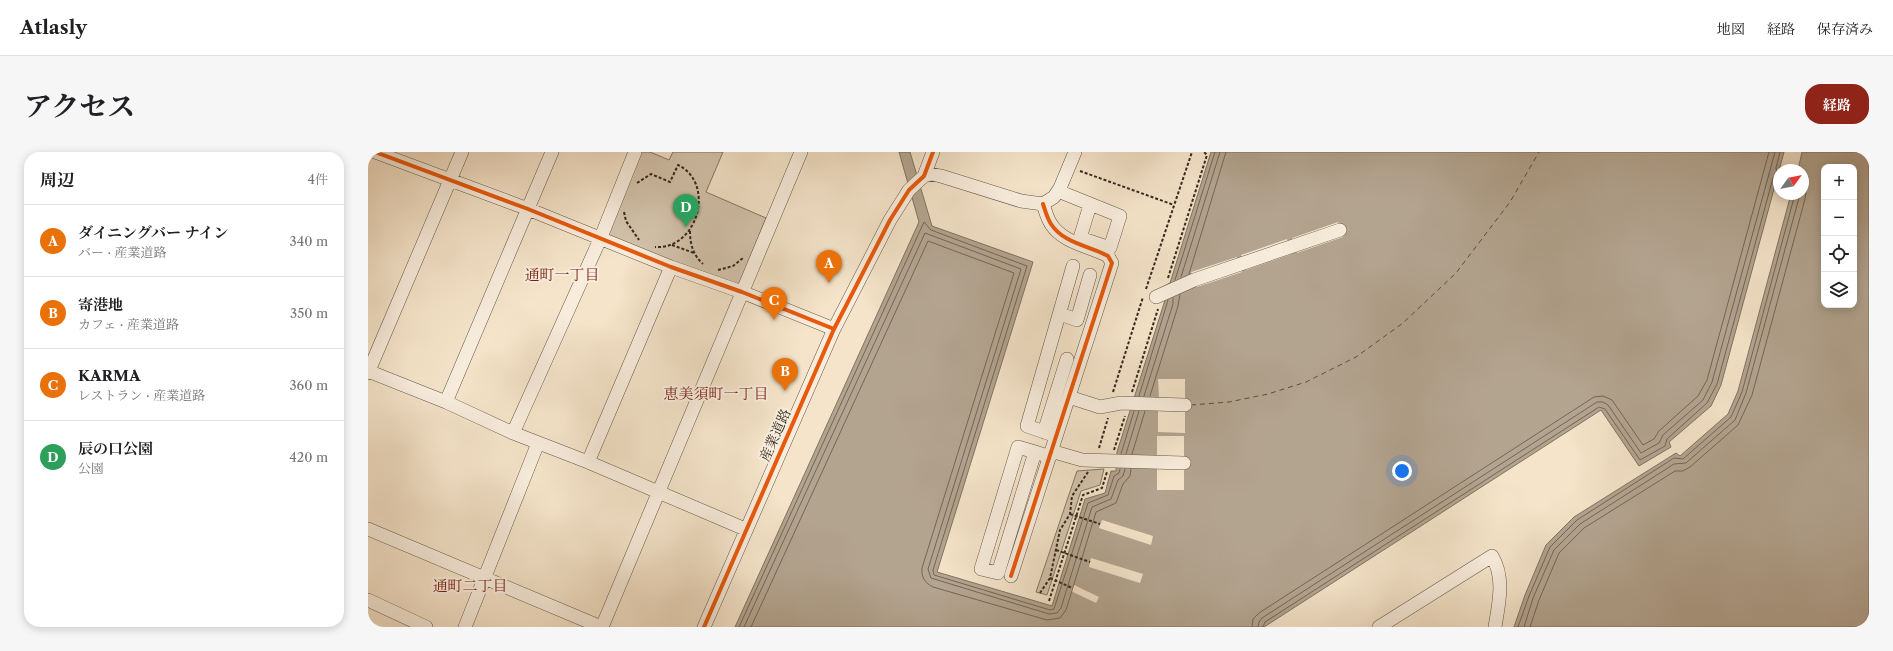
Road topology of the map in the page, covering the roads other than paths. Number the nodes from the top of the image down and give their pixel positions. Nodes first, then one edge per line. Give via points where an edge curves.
1 (375, 152) edge
2 (462, 152) edge
3 (552, 152) edge
4 (635, 152) edge
5 (802, 152) edge
6 (933, 152) edge
7 (1075, 152) edge
8 (924, 176) junction
9 (450, 180) junction
10 (1058, 191) junction
11 (1042, 204) junction
12 (1090, 204) dead end
13 (528, 209) junction
14 (1340, 230) dead end
15 (601, 237) junction
16 (1073, 266) dead end
17 (671, 267) junction
18 (1090, 275) dead end
19 (742, 292) junction
20 (1153, 296) road end
21 (1060, 314) junction
22 (834, 329) junction
23 (1067, 359) dead end
24 (368, 372) edge
25 (1069, 397) junction
26 (446, 402) junction
27 (1185, 405) dead end
28 (513, 433) junction
29 (1050, 434) junction
30 (538, 443) junction
31 (1035, 452) junction
32 (1050, 454) junction
33 (588, 462) junction
34 (1184, 463) dead end
35 (658, 492) junction
36 (368, 529) edge
37 (745, 529) junction
38 (1011, 576) dead end
39 (486, 579) junction
40 (368, 600) edge
41 (426, 627) edge
42 (465, 627) edge
43 (601, 627) edge
44 (704, 627) edge
45 (1380, 627) edge
46 (1494, 627) edge

1 - 9 street
2 - 9 street
3 - 13 street
4 - 15 street
5 - 19 street
6 - 8 street, 産業道路
7 - 10 street
8 - 11 street via 942,176 1021,201
8 - 22 street, 産業道路 via 909,190 890,220
9 - 13 street
9 - 24 street
10 - 11 street via 1049,201
10 - 12 street
11 - 25 street via 1050,224 1059,234 1108,256 1112,263
13 - 15 street
13 - 26 street
14 - 20 street
15 - 17 street
15 - 28 street
16 - 21 street
17 - 19 street
17 - 33 street
18 - 21 street via 1077,320
19 - 22 street
19 - 35 street
21 - 29 street via 1027,426
22 - 37 street, 産業道路
23 - 29 street
24 - 26 street
25 - 27 street via 1100,407 1124,404
25 - 29 street
26 - 28 street
28 - 30 street
29 - 32 street
30 - 33 street
30 - 39 street
31 - 31 street via 998,573 981,568 1018,446
31 - 32 street
32 - 34 street via 1082,460
32 - 38 street
33 - 35 street
35 - 37 street
35 - 43 street
36 - 39 street
37 - 44 street, 産業道路
39 - 42 street
39 - 43 street
40 - 41 street
45 - 46 street via 1492,556 1499,568 1500,599

